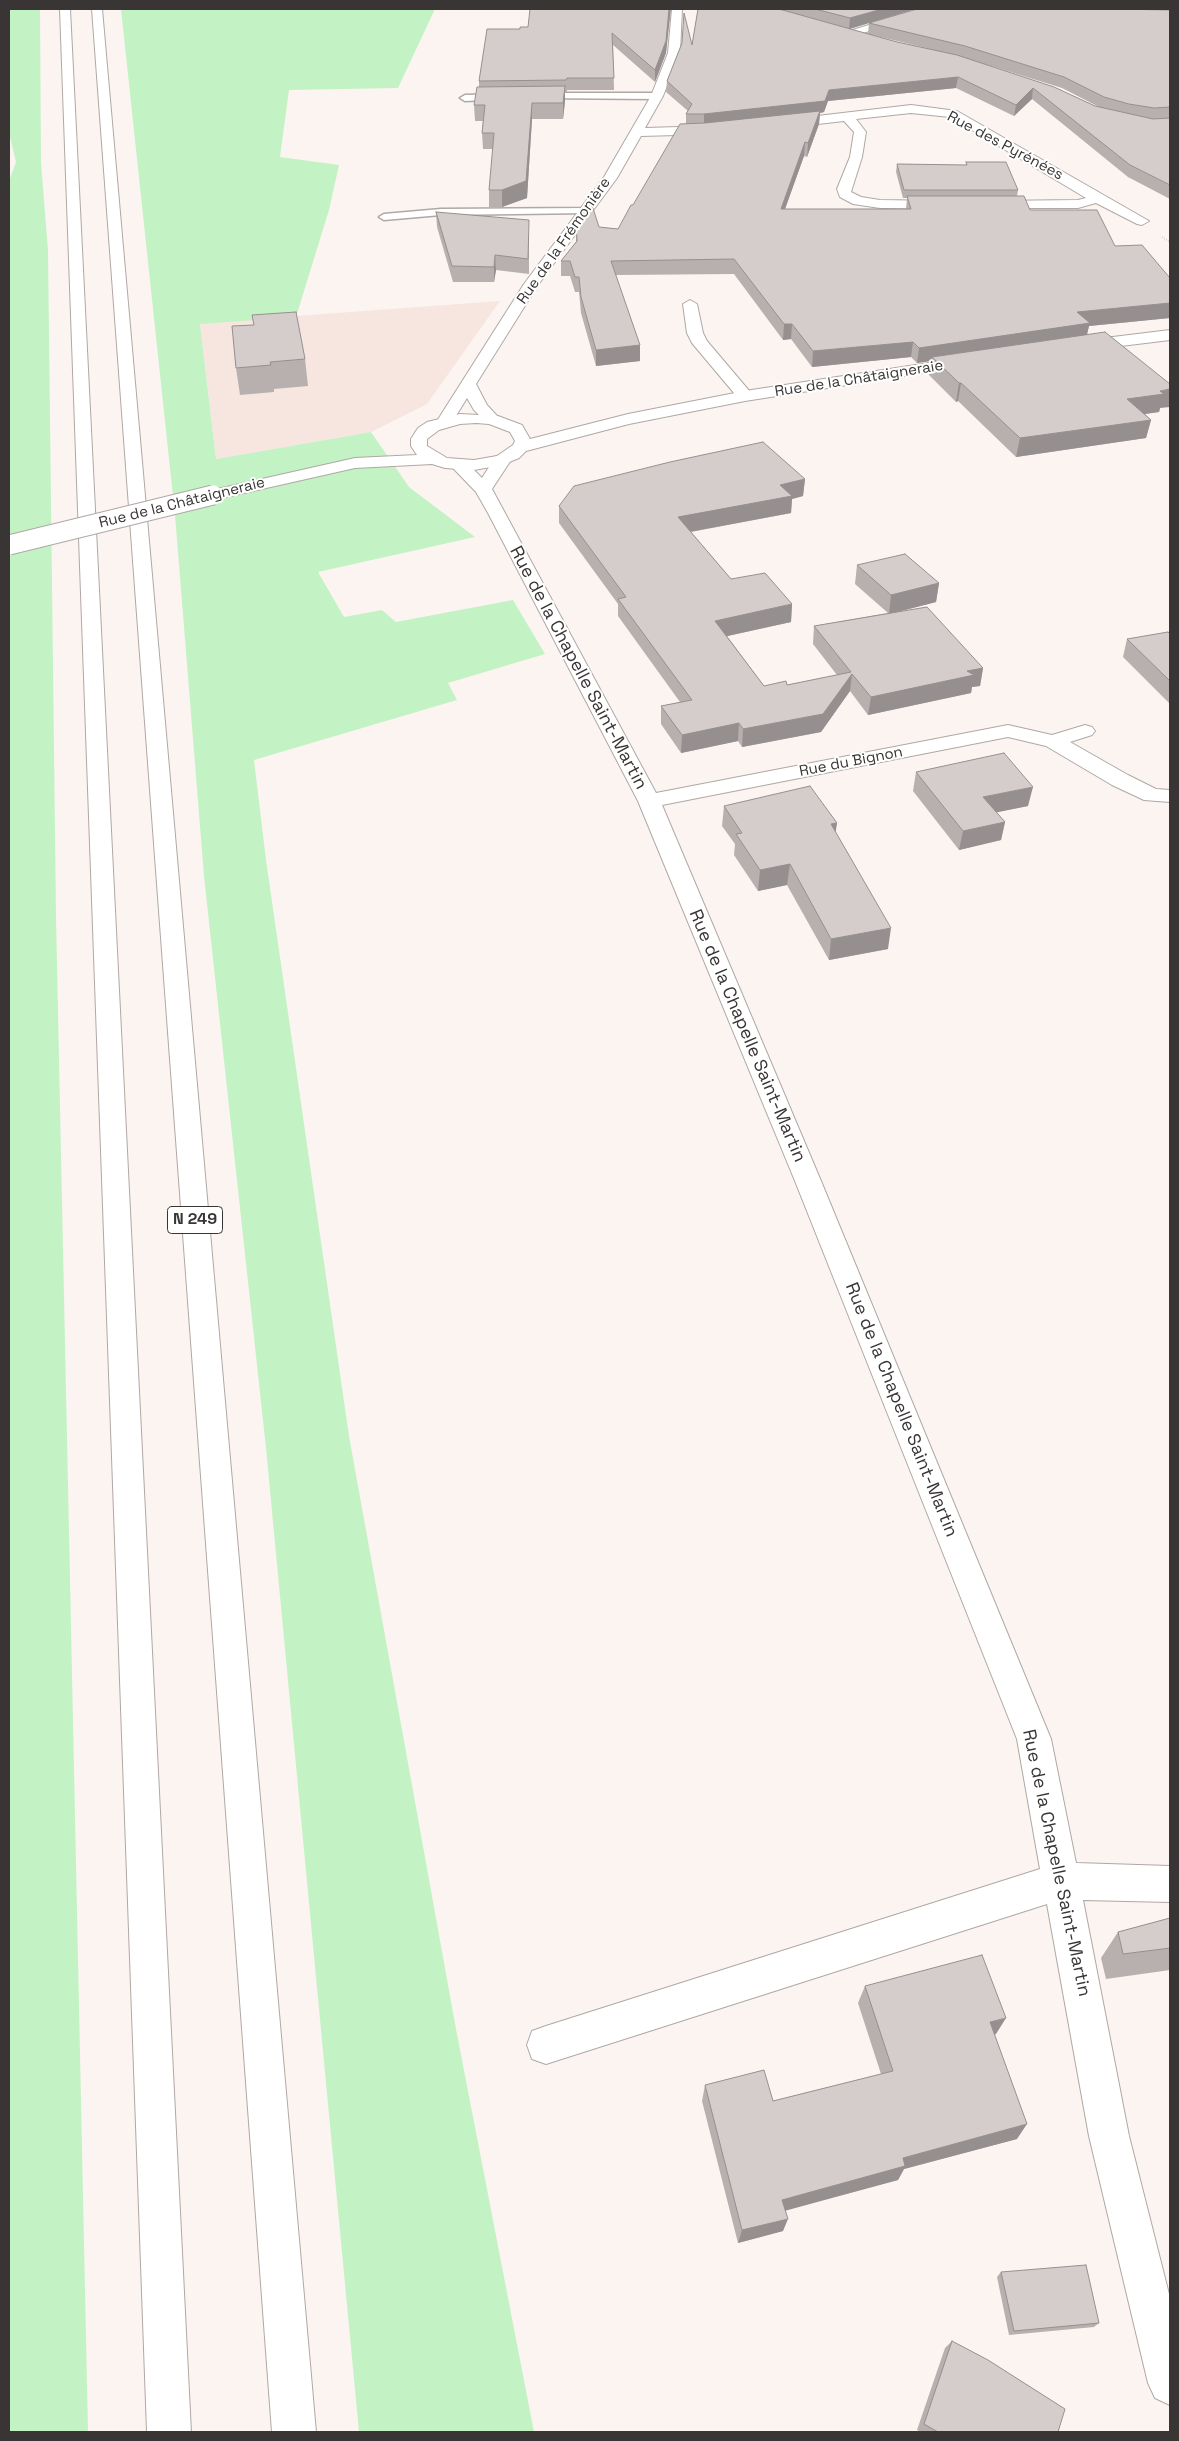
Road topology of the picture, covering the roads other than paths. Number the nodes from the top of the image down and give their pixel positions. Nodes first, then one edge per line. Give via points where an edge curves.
1 (66, 9) edge
2 (96, 9) edge
3 (678, 9) edge
4 (932, 9) edge
5 (873, 41) edge
6 (531, 96) edge
7 (658, 96) junction
8 (512, 97) edge
9 (465, 98) dead end
10 (847, 117) junction
11 (772, 125) edge
12 (728, 129) edge
13 (636, 132) junction
14 (1098, 199) junction
15 (974, 205) edge
16 (955, 206) edge
17 (585, 211) junction
18 (384, 217) dead end
19 (1142, 221) dead end
20 (690, 304) dead end
21 (1170, 335) edge
22 (1068, 347) edge
23 (984, 360) edge
24 (469, 384) junction
25 (745, 396) junction
26 (492, 419) junction
27 (445, 422) junction
28 (516, 429) junction
29 (580, 431) junction
30 (419, 439) junction
31 (520, 447) junction
32 (434, 459) junction
33 (502, 460) junction
34 (355, 464) junction
35 (459, 465) junction
36 (483, 489) junction
37 (9, 545) edge
38 (1084, 731) dead end
39 (1053, 741) junction
40 (1170, 796) edge
41 (648, 801) junction
42 (1061, 1880) junction
43 (1170, 1884) edge
44 (546, 2045) dead end
45 (1170, 2383) edge
46 (169, 2432) edge
47 (294, 2432) edge

1 - 46 main road
2 - 47 main road, N 249
3 - 7 main road, Rue de la Frémonière via 674,53
4 - 5 main road via 846,33
6 - 7 lane
7 - 13 main road, Rue de la Frémonière
8 - 9 lane
10 - 11 main road, Rue des Pyrénées
10 - 14 main road, Rue des Pyrénées via 911,109 953,114
10 - 16 main road via 860,132 845,194 880,204
12 - 13 main road
13 - 17 main road, Rue de la Frémonière via 610,178
14 - 15 main road, Rue des Pyrénées via 1078,204
14 - 19 main road, Rue des Pyrénées
17 - 18 lane via 441,212
17 - 24 main road, Rue de la Frémonière via 531,284
20 - 25 main road via 700,343
21 - 22 main road
23 - 25 main road, Rue de la Châtaigneraie
24 - 26 main road via 480,407
24 - 27 main road, Rue de la Frémonière
25 - 29 main road, Rue de la Châtaigneraie
26 - 27 main road, Rue de la Châtaigneraie
26 - 28 main road, Rue de la Châtaigneraie
27 - 30 main road, Rue de la Châtaigneraie via 428,429
28 - 29 main road, Rue de la Châtaigneraie
28 - 31 main road via 523,441
29 - 31 main road, Rue de la Châtaigneraie
30 - 32 main road via 424,453
30 - 34 main road, Rue de la Châtaigneraie
31 - 33 main road, Rue de la Châtaigneraie
32 - 34 main road, Rue de la Châtaigneraie
32 - 35 main road, Rue de la Châtaigneraie
33 - 35 main road, Rue de la Châtaigneraie
33 - 36 main road
34 - 37 main road, Rue de la Châtaigneraie, bridge
35 - 36 main road, Rue de la Chapelle Saint-Martin
36 - 41 main road, Rue de la Chapelle Saint-Martin
38 - 39 main road
39 - 40 main road, Rue du Bignon via 1120,780 1152,795
39 - 41 main road, Rue du Bignon via 1008,731
41 - 42 main road, Rue de la Chapelle Saint-Martin via 808,1181 1034,1739
42 - 43 main road
42 - 44 main road
42 - 45 main road, Rue de la Chapelle Saint-Martin via 1109,2136

